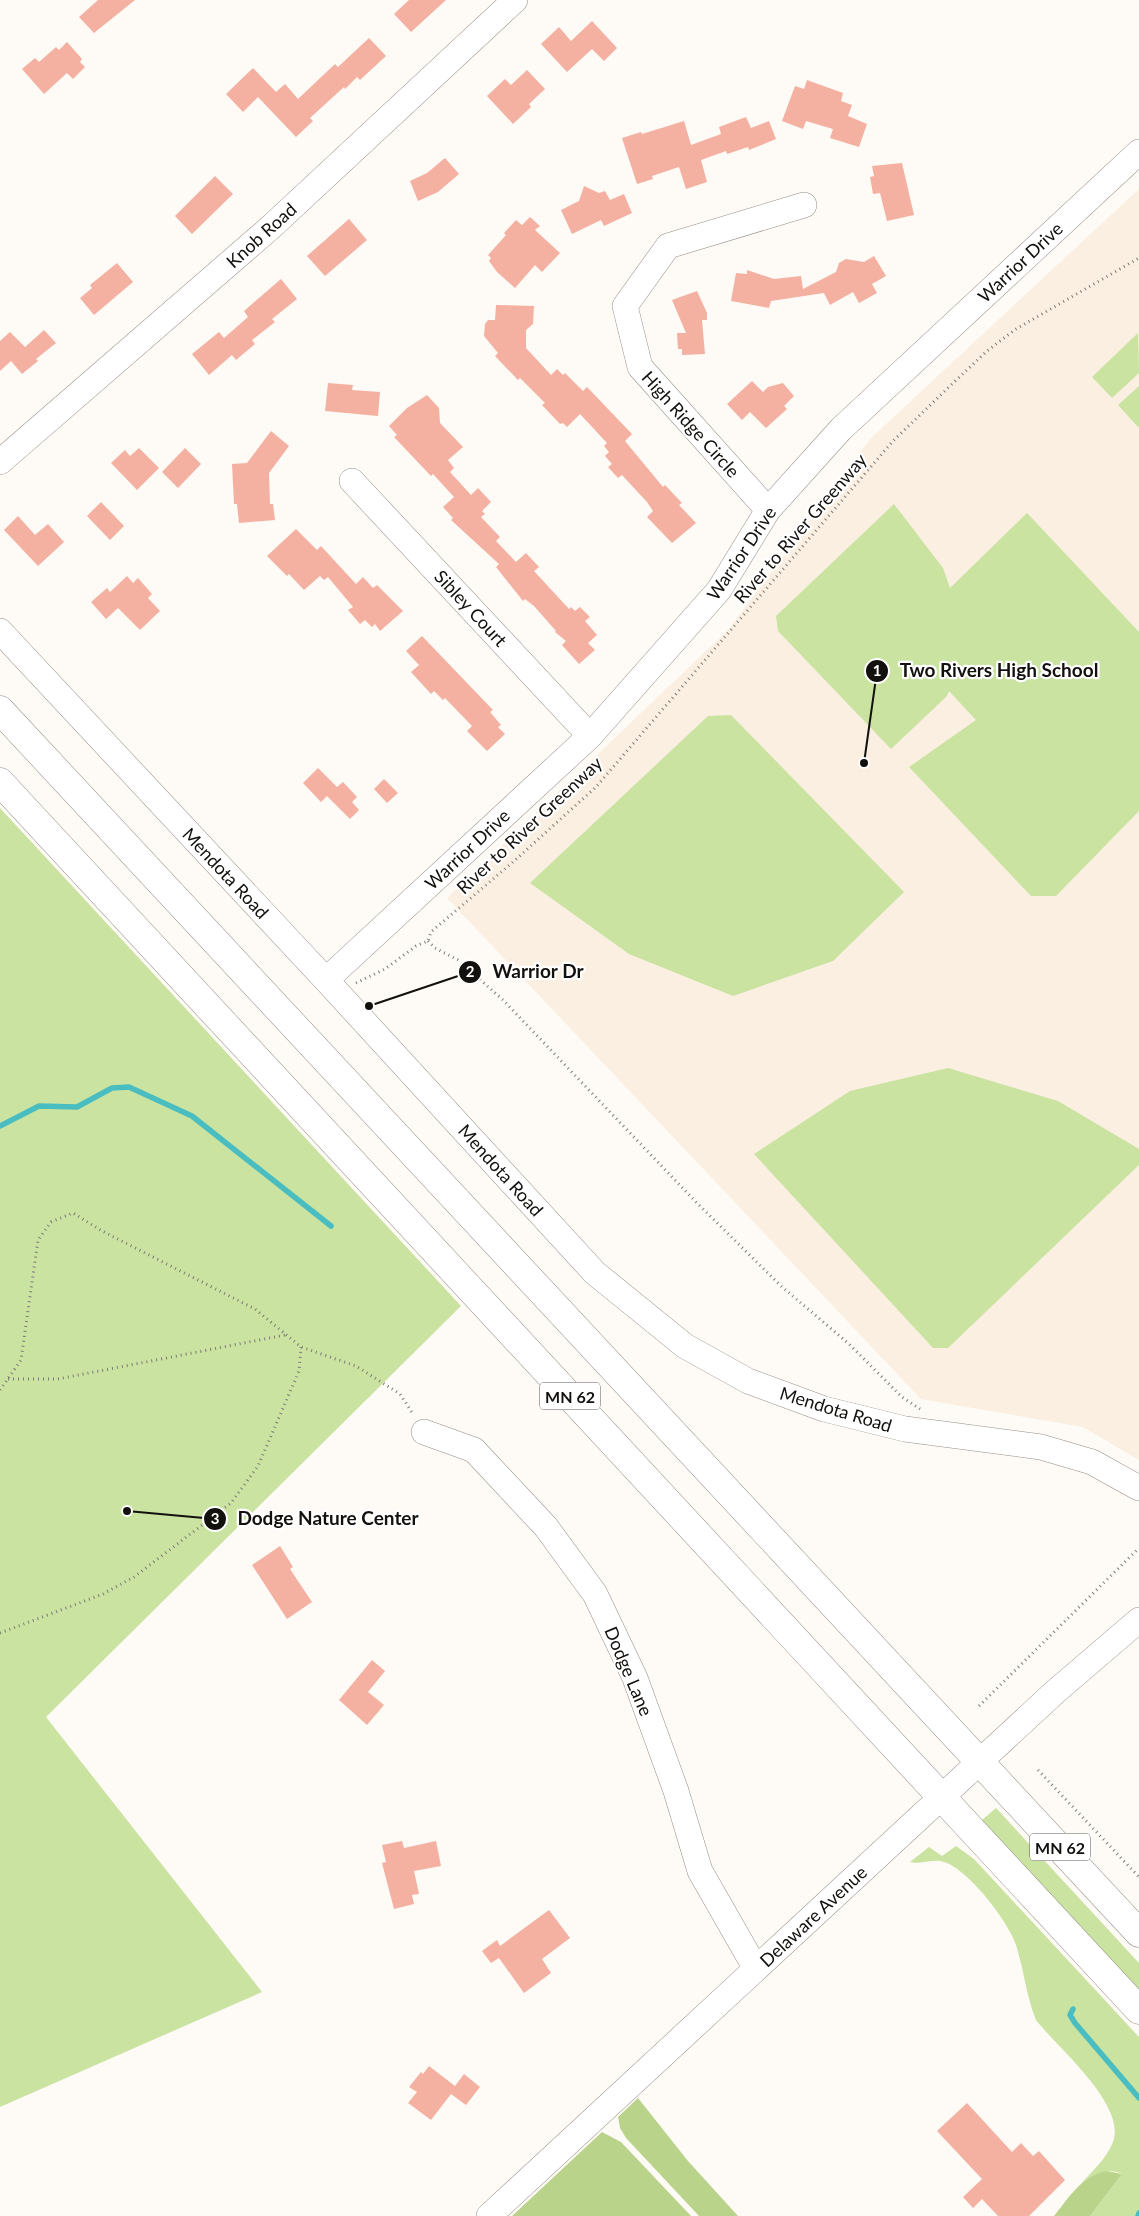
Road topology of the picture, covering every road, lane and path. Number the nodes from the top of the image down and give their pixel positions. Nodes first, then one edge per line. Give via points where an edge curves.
1 (515, 0) edge
2 (1139, 152) edge
3 (804, 205) dead end
4 (1139, 258) edge
5 (0, 462) edge
6 (352, 481) dead end
7 (768, 510) junction
8 (0, 631) edge
9 (0, 710) edge
10 (590, 736) junction
11 (0, 782) edge
12 (428, 941) junction
13 (326, 980) junction
14 (354, 984) dead end
15 (286, 1335) junction
16 (301, 1347) junction
17 (8, 1379) junction
18 (0, 1390) edge
19 (922, 1410) dead end
20 (424, 1432) joint
21 (1139, 1488) edge
22 (1139, 1548) edge
23 (1139, 1620) edge
24 (0, 1632) edge
25 (979, 1706) dead end
26 (980, 1761) junction
27 (1038, 1770) dead end
28 (942, 1796) junction
29 (1139, 1877) edge
30 (1139, 1933) edge
31 (756, 1969) junction
32 (1139, 2010) edge
33 (489, 2216) edge

1 - 5 street, Knob Road via 271,227
2 - 7 street, Warrior Drive via 841,428
3 - 7 street, High Ridge Circle via 668,246 626,306 640,367
4 - 12 path, River to River Greenway via 1016,329 949,386 893,441 596,787 431,932
6 - 10 street, Sibley Court
7 - 10 street, Warrior Drive via 719,590
8 - 13 street, Mendota Road
9 - 26 highway, MN 62
10 - 13 street, Warrior Drive
11 - 28 highway, MN 62
12 - 14 path, River to River Greenway via 385,969
12 - 19 path via 458,960 503,1000 781,1286 850,1344 902,1397
13 - 21 street, Mendota Road via 595,1273 685,1346 748,1380 824,1409 905,1429 1041,1447 1092,1462
15 - 16 path
15 - 17 path via 58,1379
15 - 17 path via 256,1309 73,1213 52,1222 38,1240 21,1360
16 - 20 path via 356,1366 400,1394
16 - 24 path via 300,1371 258,1466 231,1503 126,1581 103,1594
17 - 18 path
20 - 31 street, Dodge Lane via 474,1450 546,1526 595,1594 635,1678 676,1791 700,1871
22 - 25 path
23 - 26 street, Delaware Avenue
26 - 28 street, Delaware Avenue
26 - 30 highway, MN 62
27 - 29 path
28 - 31 street, Delaware Avenue
28 - 32 highway, MN 62
31 - 33 street, Delaware Avenue

